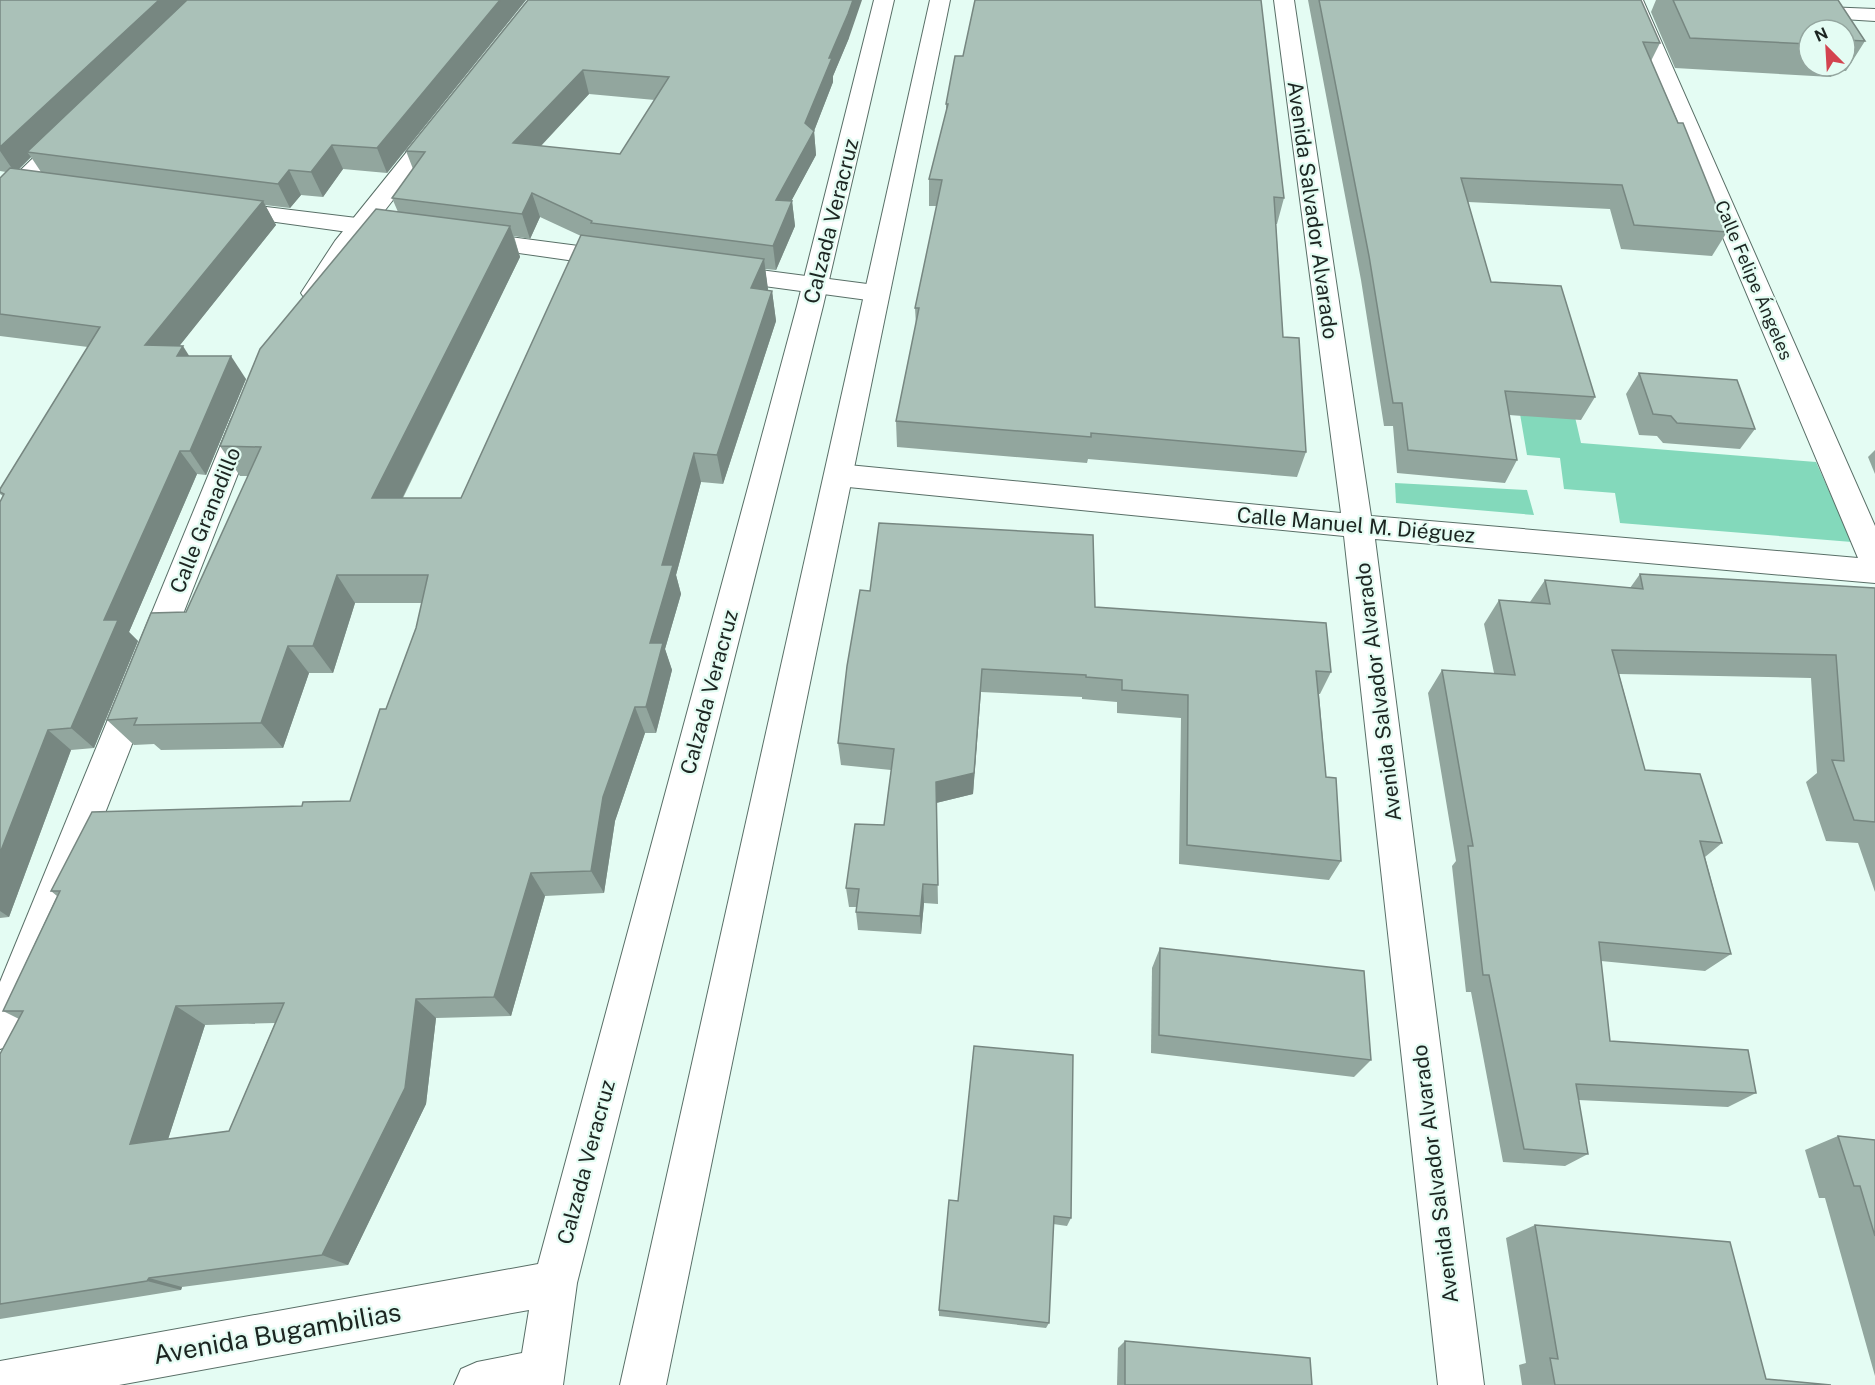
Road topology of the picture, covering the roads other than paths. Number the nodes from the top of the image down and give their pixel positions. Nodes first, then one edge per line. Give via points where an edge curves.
1 (884, 0) edge
2 (940, 0) edge
3 (1284, 0) edge
4 (1634, 3) edge
5 (1784, 11) edge
6 (1875, 15) edge
7 (453, 108) edge
8 (82, 124) edge
9 (56, 187) edge
10 (4, 194) edge
11 (196, 205) edge
12 (37, 206) edge
13 (214, 229) edge
14 (352, 236) junction
15 (448, 245) junction
16 (414, 255) edge
17 (640, 262) edge
18 (702, 281) edge
19 (624, 282) edge
20 (813, 295) junction
21 (873, 303) junction
22 (301, 314) edge
23 (256, 394) edge
24 (838, 475) junction
25 (1358, 526) junction
26 (1875, 561) edge
27 (1875, 571) edge
28 (0, 1030) edge
29 (555, 1283) junction
30 (542, 1379) edge
31 (0, 1384) edge
32 (477, 1385) edge
33 (643, 1385) edge
34 (1461, 1385) edge

1 - 20 street, Calzada Veracruz
2 - 21 street
3 - 25 street, Avenida Salvador Alvarado
4 - 26 street, Calle Felipe Ángeles
5 - 6 street
7 - 14 street
8 - 10 street
9 - 10 street
10 - 12 street
11 - 14 street
13 - 14 street
14 - 15 street
14 - 16 street
14 - 22 street
15 - 17 street
15 - 19 street
18 - 20 street
20 - 21 street
20 - 29 street, Calzada Veracruz
21 - 24 street
23 - 28 street, Calle Granadillo
24 - 25 street, Calle Manuel M. Diéguez
24 - 33 street
25 - 27 street, Calle Manuel M. Diéguez
25 - 34 street, Avenida Salvador Alvarado
29 - 30 street, Calzada Veracruz
29 - 31 street, Avenida Bugambilias
30 - 32 street

